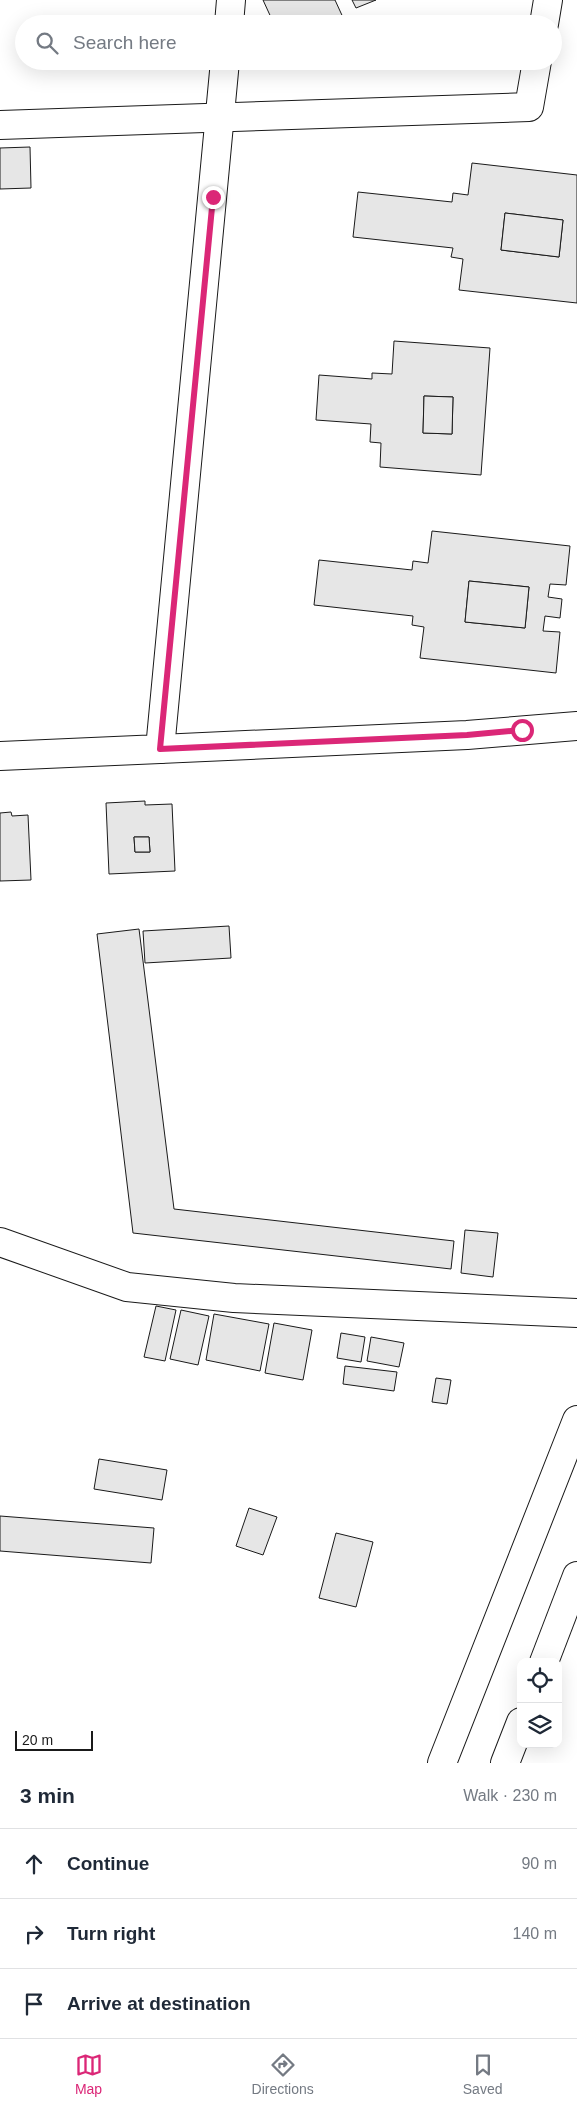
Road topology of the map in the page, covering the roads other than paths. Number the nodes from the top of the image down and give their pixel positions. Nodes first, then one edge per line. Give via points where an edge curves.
1 (231, 0) edge
2 (548, 0) edge
3 (230, 15) edge
4 (546, 15) edge
5 (224, 70) edge
6 (535, 70) edge
7 (220, 118) junction
8 (0, 125) edge
9 (577, 726) edge
10 (160, 749) junction
11 (0, 756) edge
12 (0, 1242) edge
13 (577, 1313) edge
14 (577, 1420) edge
15 (577, 1576) edge
16 (546, 1658) edge
17 (517, 1732) edge
18 (442, 1763) edge
19 (505, 1763) edge

1 - 3 main road
2 - 4 main road
5 - 7 main road
6 - 7 main road via 529,107
7 - 8 main road
7 - 10 main road
9 - 10 main road via 467,735
10 - 11 main road
12 - 13 main road via 127,1287 234,1298
14 - 18 main road
15 - 16 main road
17 - 19 main road

